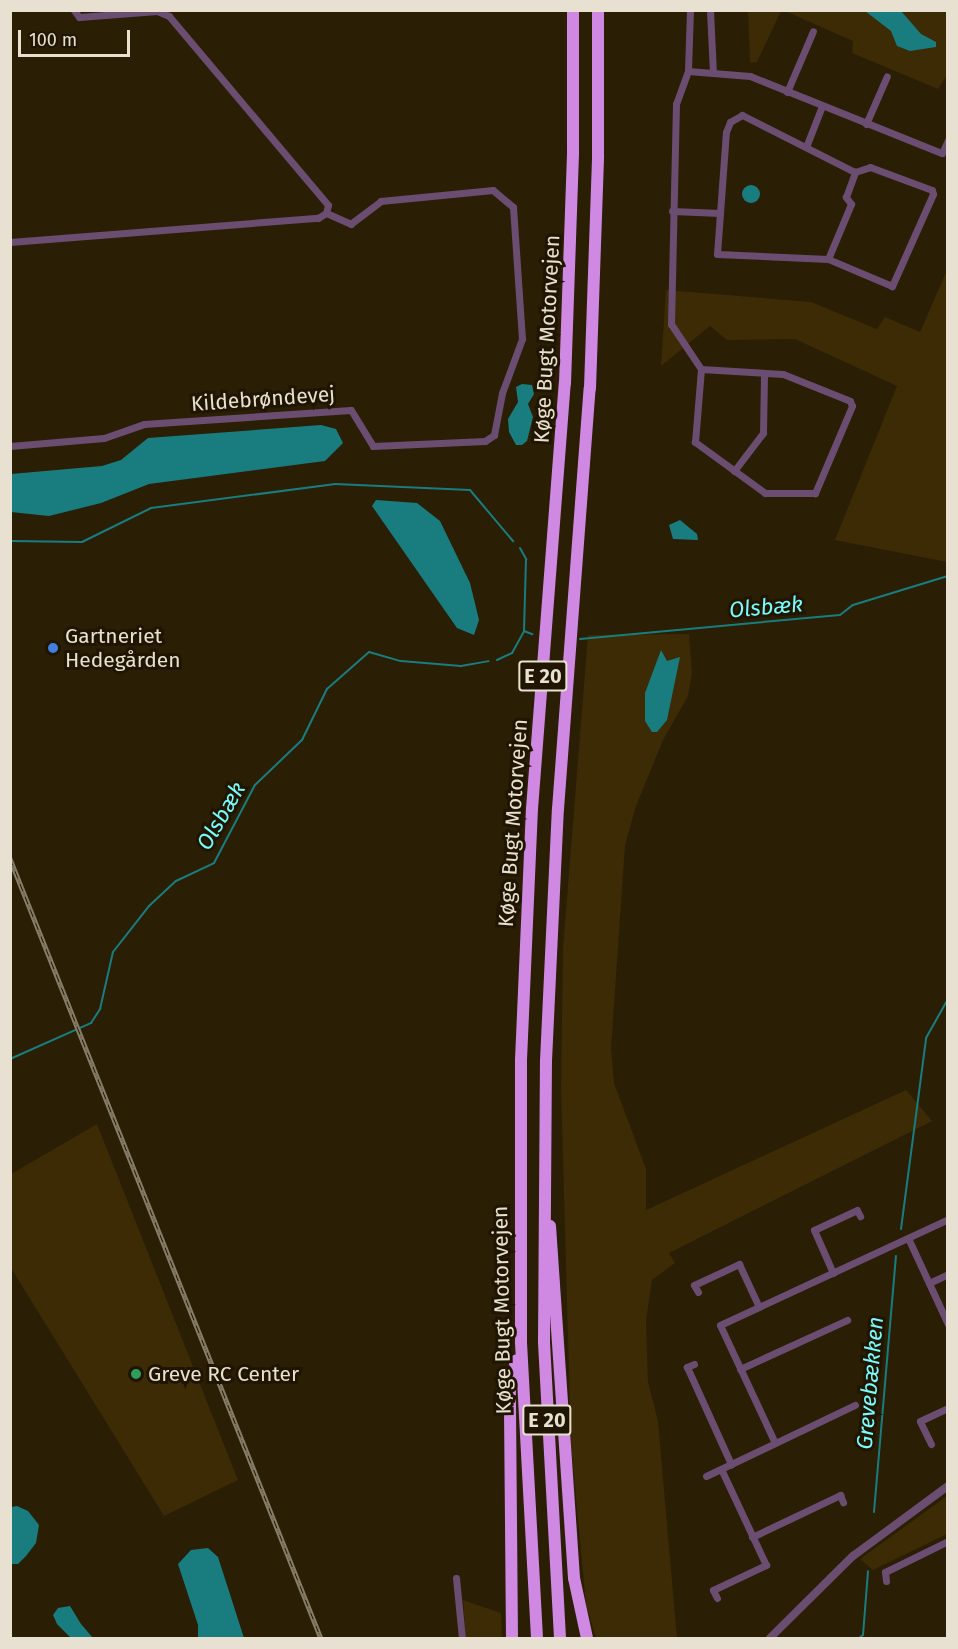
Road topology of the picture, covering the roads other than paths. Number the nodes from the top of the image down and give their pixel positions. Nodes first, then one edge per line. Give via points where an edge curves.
1 (74, 10) edge
2 (568, 10) edge
3 (573, 10) edge
4 (598, 10) edge
5 (690, 10) edge
6 (710, 10) edge
7 (813, 31) dead end
8 (573, 34) junction
9 (688, 71) junction
10 (713, 73) junction
11 (887, 76) dead end
12 (787, 92) junction
13 (822, 106) junction
14 (866, 124) junction
15 (948, 140) edge
16 (806, 147) junction
17 (855, 172) junction
18 (672, 211) junction
19 (326, 213) junction
20 (720, 213) junction
21 (10, 242) edge
22 (828, 259) junction
23 (701, 369) junction
24 (764, 373) junction
25 (10, 446) edge
26 (734, 471) junction
27 (545, 1202) junction
28 (860, 1216) dead end
29 (948, 1219) edge
30 (908, 1238) junction
31 (833, 1273) junction
32 (948, 1274) edge
33 (929, 1283) junction
34 (698, 1292) dead end
35 (759, 1307) junction
36 (847, 1320) dead end
37 (948, 1324) edge
38 (520, 1342) junction
39 (694, 1364) dead end
40 (740, 1369) junction
41 (855, 1406) dead end
42 (948, 1408) edge
43 (775, 1443) junction
44 (931, 1444) dead end
45 (731, 1464) junction
46 (721, 1469) junction
47 (706, 1476) dead end
48 (948, 1486) edge
49 (843, 1502) dead end
50 (752, 1537) junction
51 (948, 1541) edge
52 (456, 1578) dead end
53 (886, 1581) dead end
54 (717, 1598) dead end
55 (462, 1638) edge
56 (513, 1638) edge
57 (537, 1638) edge
58 (560, 1638) edge
59 (586, 1638) edge
60 (770, 1638) edge

1 - 19 street via 79,16 157,11 169,16 325,198
2 - 8 highway
3 - 8 highway, Køge Bugt Motorvejen / E 20
4 - 27 highway, Køge Bugt Motorvejen / E 20 via 598,167 590,388 551,924
5 - 9 street
6 - 10 street
7 - 12 street
8 - 38 highway, Køge Bugt Motorvejen / E 20 via 566,383 526,920 519,1201
9 - 10 street
9 - 18 street via 676,104
10 - 12 street via 750,75
11 - 14 street
12 - 13 street
13 - 14 street
13 - 16 street
14 - 15 street via 942,153
16 - 17 street
16 - 20 street via 742,115 734,119 726,132
17 - 22 street via 846,197 851,204
17 - 22 street via 870,167 932,190 933,194 892,286
18 - 20 street
18 - 23 street via 671,324
19 - 21 street via 318,218
19 - 25 street, Kildebrøndevej via 351,224 381,201 493,190 513,207 522,339 502,393 494,435 484,441 373,446 351,410 144,424 104,438
20 - 22 street via 717,254
23 - 24 street
23 - 26 street via 696,442
24 - 26 street via 763,434
24 - 26 street via 783,374 850,401 852,406 815,493 765,493
27 - 58 highway, Køge Bugt Motorvejen / E 20 via 548,1444
27 - 59 highway via 554,1248 574,1578
28 - 31 street via 857,1210 814,1230
29 - 30 street
30 - 31 street
30 - 33 street
31 - 35 street
32 - 33 street
33 - 37 street
34 - 35 street via 694,1285 739,1264
35 - 40 street via 720,1325
36 - 40 street
38 - 56 highway via 510,1389
38 - 57 highway, Køge Bugt Motorvejen / E 20
39 - 45 street via 687,1367
40 - 43 street
41 - 43 street
42 - 44 street via 920,1421
43 - 45 street
45 - 46 street
46 - 47 street
46 - 50 street
48 - 60 street via 853,1556
49 - 50 street via 840,1495
50 - 54 street via 766,1566 714,1590
51 - 53 street via 885,1572
52 - 55 street

